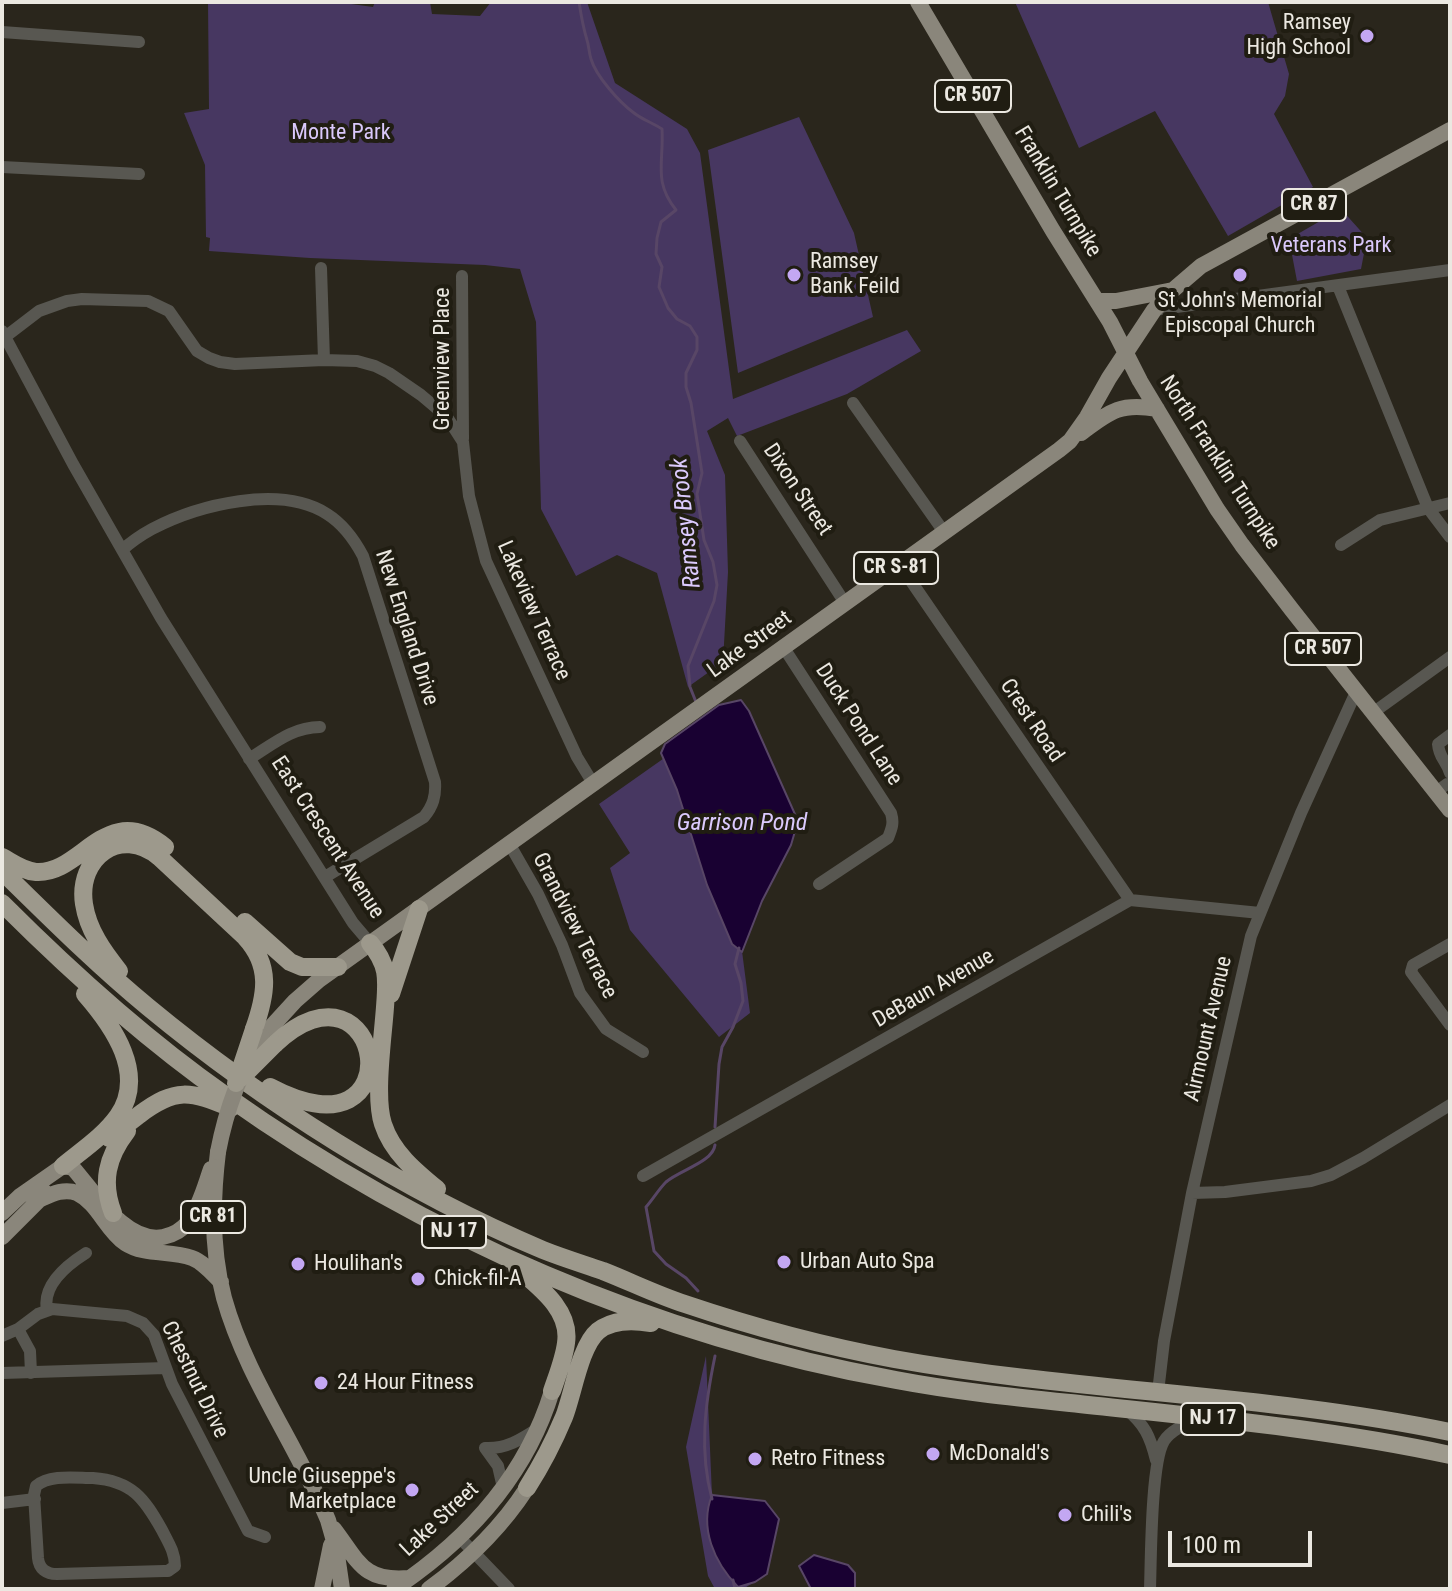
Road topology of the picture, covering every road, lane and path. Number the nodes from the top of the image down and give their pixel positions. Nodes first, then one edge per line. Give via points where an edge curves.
1 (918, 2) edge
2 (2, 32) edge
3 (139, 42) dead end
4 (1450, 130) edge
5 (2, 167) edge
6 (139, 174) dead end
7 (321, 268) dead end
8 (1450, 270) edge
9 (462, 276) dead end
10 (1338, 286) junction
11 (1173, 290) junction
12 (1097, 301) junction
13 (1154, 310) junction
14 (1110, 322) joint
15 (4, 334) edge
16 (1126, 354) junction
17 (324, 360) junction
18 (853, 403) dead end
19 (1157, 409) junction
20 (740, 441) dead end
21 (1070, 441) junction
22 (463, 442) junction
23 (1450, 503) edge
24 (1428, 508) junction
25 (944, 532) junction
26 (1450, 537) edge
27 (1341, 545) dead end
28 (122, 550) junction
29 (900, 565) junction
30 (845, 603) junction
31 (784, 648) junction
32 (1450, 657) edge
33 (1356, 692) junction
34 (1374, 712) junction
35 (320, 727) dead end
36 (1450, 735) edge
37 (249, 759) junction
38 (1447, 781) edge
39 (594, 785) junction
40 (1450, 810) edge
41 (510, 845) junction
42 (2, 857) edge
43 (2, 871) edge
44 (325, 877) junction
45 (819, 884) dead end
46 (1130, 900) junction
47 (2, 903) edge
48 (419, 909) junction
49 (1260, 913) junction
50 (25, 926) junction
51 (370, 943) junction
52 (1450, 944) edge
53 (338, 967) junction
54 (385, 1007) junction
55 (151, 1010) junction
56 (1450, 1025) edge
57 (264, 1037) junction
58 (206, 1052) junction
59 (643, 1052) dead end
60 (236, 1083) joint
61 (1450, 1105) edge
62 (138, 1116) junction
63 (273, 1126) junction
64 (218, 1152) junction
65 (68, 1167) junction
66 (643, 1176) dead end
67 (1192, 1193) junction
68 (41, 1199) junction
69 (2, 1213) edge
70 (113, 1213) junction
71 (478, 1219) junction
72 (2, 1237) edge
73 (86, 1253) dead end
74 (503, 1255) junction
75 (221, 1282) junction
76 (47, 1310) junction
77 (18, 1329) junction
78 (700, 1332) junction
79 (2, 1336) edge
80 (166, 1368) junction
81 (2, 1373) edge
82 (31, 1373) junction
83 (552, 1391) joint
84 (1158, 1392) junction
85 (1126, 1409) junction
86 (1201, 1418) junction
87 (538, 1428) junction
88 (1450, 1432) edge
89 (1450, 1455) edge
90 (1157, 1463) junction
91 (503, 1488) junction
92 (527, 1488) joint
93 (2, 1496) edge
94 (35, 1499) junction
95 (18, 1500) junction
96 (2, 1503) edge
97 (330, 1528) junction
98 (265, 1537) dead end
99 (460, 1538) junction
100 (474, 1552) junction
101 (411, 1578) junction
102 (322, 1589) edge
103 (342, 1589) edge
104 (394, 1589) edge
105 (429, 1589) edge
106 (509, 1589) edge
107 (1150, 1589) edge

1 - 12 main road, Franklin Turnpike / CR 507
2 - 3 street
4 - 11 main road, CR 87 via 1201,266
5 - 6 street
7 - 17 street
8 - 10 street
9 - 22 street, Greenview Place
10 - 13 street
10 - 24 street
11 - 12 main road
11 - 13 main road, Lake Street
12 - 14 main road, Franklin Turnpike / CR 507
13 - 16 main road, Lake Street
14 - 16 main road, North Franklin Turnpike / CR 507
15 - 17 street via 53,305 82,299 137,300 169,311 197,351 220,362
15 - 28 street, East Crescent Avenue
16 - 19 main road, North Franklin Turnpike / CR 507
16 - 21 main road, Lake Street / CR S-81
17 - 22 street via 357,361 389,373 442,412
18 - 25 street
19 - 21 main road via 1122,407
19 - 33 main road, North Franklin Turnpike / CR 507 via 1242,545
20 - 30 street, Dixon Street
21 - 25 main road, Lake Street / CR S-81
22 - 39 street, Lakeview Terrace via 469,496 486,561
23 - 24 street
24 - 26 street
24 - 27 street via 1380,520
25 - 29 main road, Lake Street / CR S-81
28 - 37 street, East Crescent Avenue
28 - 44 street, New England Drive via 155,527 187,515 269,500 312,506 336,520 355,542 436,791 424,817
29 - 30 main road, Lake Street / CR S-81
29 - 46 street, Crest Road
30 - 31 main road, Lake Street / CR S-81
31 - 39 main road, Lake Street / CR S-81
31 - 45 street, Duck Pond Lane via 893,821 888,838
32 - 34 street
33 - 34 main road, North Franklin Turnpike / CR 507
33 - 49 street, Airmount Avenue
34 - 38 main road, North Franklin Turnpike / CR 507
35 - 37 street via 292,732
36 - 38 street via 1438,744 1448,766
37 - 44 street, East Crescent Avenue
38 - 40 main road, North Franklin Turnpike / CR 507
39 - 41 main road, Lake Street / CR S-81
41 - 48 main road, Lake Street / CR S-81
41 - 59 street, Grandview Terrace via 557,933 580,993 606,1029
42 - 53 highway via 30,872 46,872 108,836 143,834 164,846 290,962
43 - 55 highway, NJ 17
44 - 51 street, East Crescent Avenue
46 - 49 street
46 - 66 street, DeBaun Avenue
47 - 50 highway, NJ 17
48 - 51 main road, Lake Street / CR S-81
48 - 54 highway
49 - 67 street, Airmount Avenue
50 - 63 highway, NJ 17 via 183,1064
50 - 65 highway via 110,1025 127,1068 120,1113
51 - 53 main road, East Crescent Avenue
51 - 54 highway via 386,972
52 - 56 street via 1413,965 1411,972
53 - 57 main road, East Crescent Avenue via 295,1001
54 - 71 highway via 380,1105 385,1131 415,1171
55 - 57 highway via 104,952 83,903 90,865 107,849 123,844 153,852 255,950 265,983
55 - 58 highway, NJ 17
57 - 58 highway via 321,1017 338,1019 357,1030 366,1043 369,1070 351,1099 321,1105 289,1096
57 - 60 highway, bridge
58 - 71 highway, NJ 17 via 334,1140
60 - 64 main road, CR 81, bridge
61 - 67 street via 1331,1175
62 - 63 highway via 156,1102 190,1094
62 - 65 highway
62 - 70 highway via 109,1162 106,1186
63 - 74 highway, NJ 17 via 403,1206
64 - 70 main road via 192,1217 177,1232 144,1236
64 - 75 main road, CR 81 via 213,1212
65 - 68 main road
65 - 69 main road
65 - 70 main road
67 - 84 street, Airmount Avenue
68 - 72 main road
68 - 75 main road via 63,1191 79,1194 127,1244 194,1259
71 - 84 highway, NJ 17 via 682,1303 794,1337 950,1368
73 - 76 street via 59,1275 45,1300
74 - 78 highway, NJ 17
74 - 83 highway via 552,1301 564,1321 567,1341
75 - 97 main road, CR 81 via 246,1356
76 - 77 street
76 - 80 street, Chestnut Drive via 138,1320 154,1335
77 - 79 street
77 - 82 street via 30,1351
78 - 85 highway, NJ 17 via 895,1380
78 - 92 highway via 631,1321 595,1334 556,1433
80 - 82 street
80 - 98 street, Chestnut Drive via 248,1531
81 - 82 street
83 - 87 main road, Lake Street
84 - 88 highway, NJ 17 via 1363,1416
85 - 86 highway, NJ 17
85 - 90 street via 1150,1436
86 - 89 highway, NJ 17
86 - 90 street via 1169,1435
87 - 91 main road, Lake Street
87 - 91 street via 513,1444 485,1448 498,1466
90 - 107 street
91 - 99 main road, Lake Street
92 - 100 main road, Lake Street
93 - 95 street
94 - 94 street via 36,1486 46,1480 102,1479 125,1486 151,1510 175,1566 168,1571 48,1573 39,1563
94 - 95 street
95 - 96 street
97 - 101 main road via 373,1574
97 - 102 main road
97 - 103 main road, CR 81
99 - 100 street
99 - 101 main road, Lake Street
100 - 105 main road, Lake Street
100 - 106 street
101 - 104 main road, Lake Street

